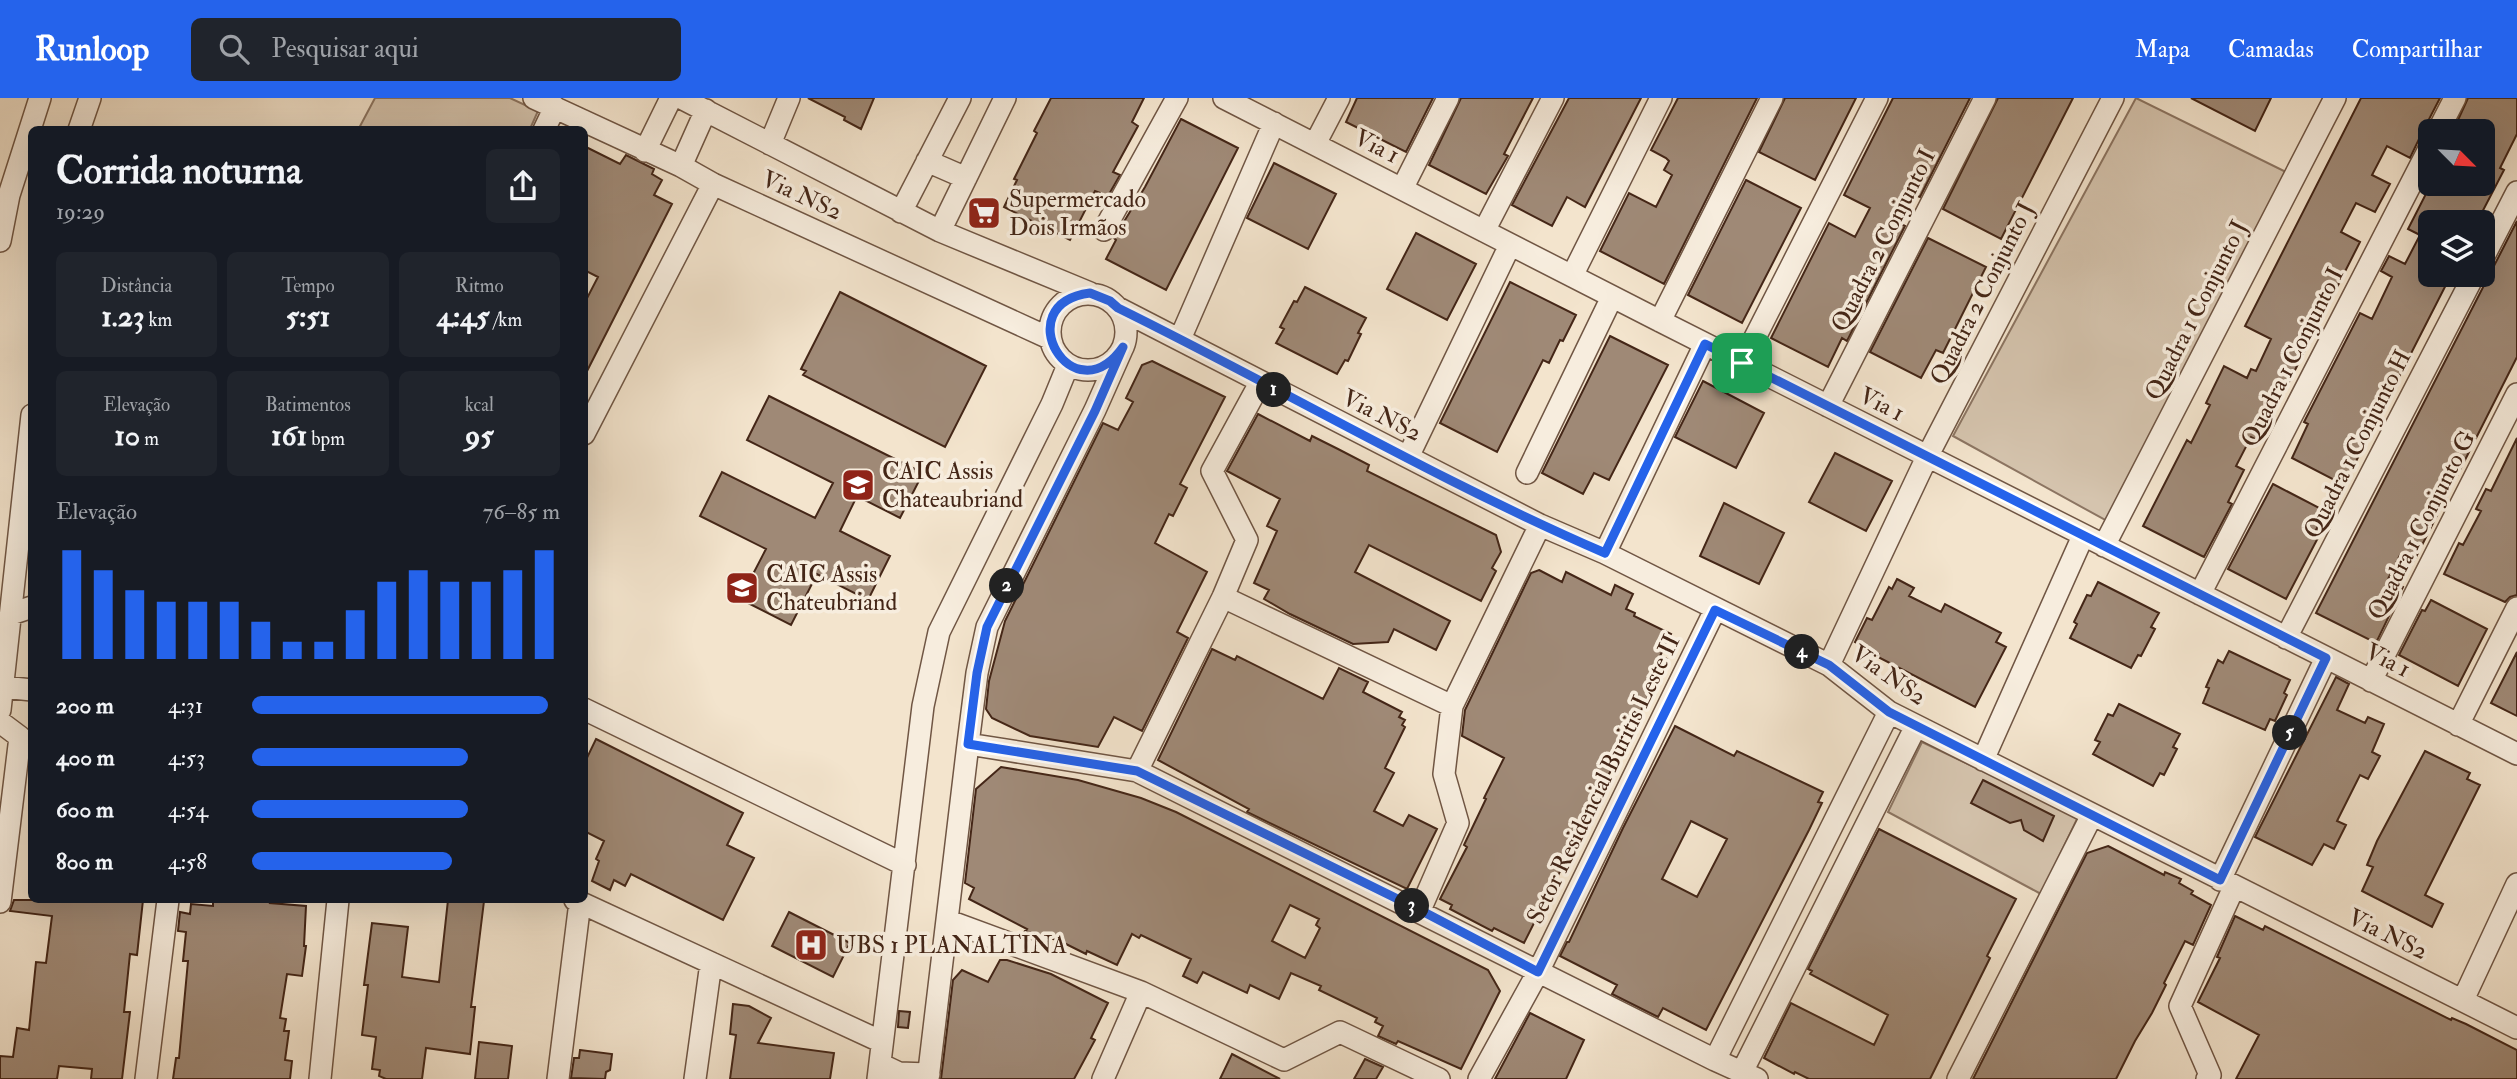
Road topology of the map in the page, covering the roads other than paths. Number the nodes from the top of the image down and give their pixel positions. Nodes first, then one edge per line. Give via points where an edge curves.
1 (40, 98) edge
2 (90, 98) edge
3 (534, 98) edge
4 (671, 98) edge
5 (681, 98) edge
6 (789, 98) edge
7 (960, 98) edge
8 (1005, 98) edge
9 (1177, 98) edge
10 (1339, 98) edge
11 (1448, 98) edge
12 (1553, 98) edge
13 (1661, 98) edge
14 (1772, 98) edge
15 (1877, 98) edge
16 (1985, 98) edge
17 (2113, 98) edge
18 (2335, 98) edge
19 (2455, 98) edge
20 (1229, 99) edge
21 (555, 107) junction
22 (706, 110) junction
23 (2444, 119) edge
24 (1275, 123) junction
25 (31, 126) edge
26 (80, 126) edge
27 (546, 126) edge
28 (28, 133) edge
29 (769, 144) junction
30 (1315, 144) junction
31 (645, 151) junction
32 (20, 157) junction
33 (927, 161) junction
34 (681, 166) junction
35 (0, 169) edge
36 (2418, 170) edge
37 (965, 178) junction
38 (713, 184) junction
39 (1402, 189) junction
40 (2517, 192) edge
41 (901, 212) junction
42 (1104, 230) dead end
43 (940, 231) junction
44 (1484, 231) junction
45 (2495, 235) edge
46 (0, 241) edge
47 (1510, 245) junction
48 (1572, 276) junction
49 (2468, 287) edge
50 (1090, 293) junction
51 (1612, 297) junction
52 (1118, 308) junction
53 (1660, 321) junction
54 (1049, 338) junction
55 (1180, 338) junction
56 (1705, 344) junction
57 (1123, 347) junction
58 (1742, 363) junction
59 (1068, 365) junction
60 (1260, 383) junction
61 (2517, 394) edge
62 (1828, 406) junction
63 (588, 426) edge
64 (28, 451) edge
65 (1408, 457) junction
66 (1927, 457) junction
67 (1527, 473) dead end
68 (1540, 525) junction
69 (2083, 536) junction
70 (2104, 546) junction
71 (1605, 553) junction
72 (2200, 594) junction
73 (1223, 597) junction
74 (28, 608) edge
75 (2517, 608) edge
76 (1715, 610) junction
77 (10, 614) junction
78 (2287, 638) junction
79 (2326, 658) junction
80 (1829, 665) junction
81 (2371, 681) junction
82 (3, 687) junction
83 (28, 690) edge
84 (1452, 706) junction
85 (0, 710) edge
86 (588, 711) edge
87 (1889, 712) junction
88 (0, 722) edge
89 (2458, 725) junction
90 (1916, 726) junction
91 (968, 744) junction
92 (2517, 754) edge
93 (1983, 760) junction
94 (1137, 771) junction
95 (2092, 815) junction
96 (905, 865) junction
97 (2227, 884) junction
98 (2517, 884) edge
99 (0, 902) edge
100 (169, 903) edge
101 (338, 903) edge
102 (578, 903) edge
103 (582, 903) edge
104 (1420, 910) junction
105 (948, 921) junction
106 (711, 963) junction
107 (1538, 972) junction
108 (1141, 992) junction
109 (2463, 1000) junction
110 (2517, 1028) edge
111 (882, 1042) junction
112 (1715, 1060) junction
113 (879, 1071) edge
114 (929, 1076) edge
115 (1750, 1076) edge
116 (146, 1079) edge
117 (320, 1079) edge
118 (558, 1079) edge
119 (695, 1079) edge
120 (1103, 1079) edge
121 (1439, 1079) edge
122 (1479, 1079) edge
123 (1958, 1079) edge
124 (2207, 1079) edge

1 - 25 street
2 - 26 street
3 - 21 street, Via NS2
4 - 31 street
5 - 22 street, Via NS2
6 - 29 street
7 - 33 street
8 - 37 street
9 - 42 street
10 - 30 street
11 - 39 street
12 - 44 street
13 - 48 street
14 - 53 street
15 - 58 street
16 - 62 street, Quadra 2 Conjunto I
17 - 66 street, Quadra 2 Conjunto J
18 - 70 street, Quadra 1 Conjunto J
19 - 23 street
20 - 24 street, Via 1
21 - 27 street
21 - 31 street, Via NS2
22 - 29 street, Via NS2
22 - 34 street
24 - 30 street, Via 1
24 - 55 street
28 - 32 street
29 - 41 street, Via NS2
30 - 39 street, Via 1
31 - 34 street, Via NS2
32 - 35 street
32 - 46 street
33 - 37 street
33 - 41 street
34 - 38 street, Via NS2
36 - 72 street, Quadra 1 Conjunto I
37 - 43 street
38 - 54 street, Via NS2
38 - 63 street
39 - 44 street, Via 1
40 - 45 street
41 - 43 street, Via NS2
43 - 50 street, Via NS2
44 - 47 street, Via 1
47 - 48 street, Via 1
47 - 65 street
48 - 51 street, Via 1
49 - 78 street, Quadra 1 Conjunto H
50 - 52 street
50 - 54 street via 1064,301 1055,311
51 - 53 street, Via 1
51 - 67 street
52 - 55 street, Via NS2
52 - 57 street via 1126,334
53 - 56 street, Via 1
54 - 59 street via 1055,354
55 - 60 street, Via NS2
56 - 58 street, Via 1
56 - 71 street
57 - 59 street via 1099,369
57 - 91 street via 987,627
58 - 62 street, Via 1
59 - 96 street via 939,632 923,706
60 - 65 street, Via NS2
60 - 73 street via 1212,471 1247,540
61 - 81 street, Quadra 1 Conjunto G
62 - 66 street, Via 1
64 - 77 street
65 - 68 street, Via NS2
66 - 69 street, Via 1
66 - 80 street, Quadra 2 Conjunto J
68 - 71 street, Via NS2
68 - 84 street
69 - 70 street, Via 1
69 - 93 street
70 - 72 street, Via 1
71 - 76 street, Via NS2
72 - 78 street, Via 1
73 - 84 street
73 - 94 street
74 - 77 street
75 - 89 street
76 - 80 street, Via NS2
76 - 107 street, Setor Residencial Buritis Leste II
77 - 82 street
78 - 79 street, Via 1
79 - 81 street, Via 1
79 - 97 street
80 - 87 street, Via NS2
81 - 89 street, Via 1
82 - 83 street
82 - 85 street
84 - 104 street via 1444,774 1458,823
86 - 96 street
87 - 90 street, Via NS2
87 - 112 street
88 - 99 street via 20,737
89 - 92 street, Via 1
90 - 93 street, Via NS2
90 - 115 street
91 - 94 street
91 - 105 street
93 - 95 street, Via NS2
94 - 104 street
95 - 97 street, Via NS2
95 - 123 street
96 - 111 street
97 - 109 street, Via NS2
97 - 124 street via 2180,1006 2210,1074
98 - 109 street
100 - 116 street
101 - 117 street
102 - 118 street
103 - 106 street
104 - 107 street
105 - 108 street
105 - 114 street
106 - 111 street
106 - 119 street
107 - 112 street
107 - 122 street, Setor Residencial Buritis Leste II
108 - 120 street
108 - 121 street via 1284,1060 1340,1032
109 - 110 street, Via NS2
111 - 113 street
112 - 115 street
113 - 114 street

